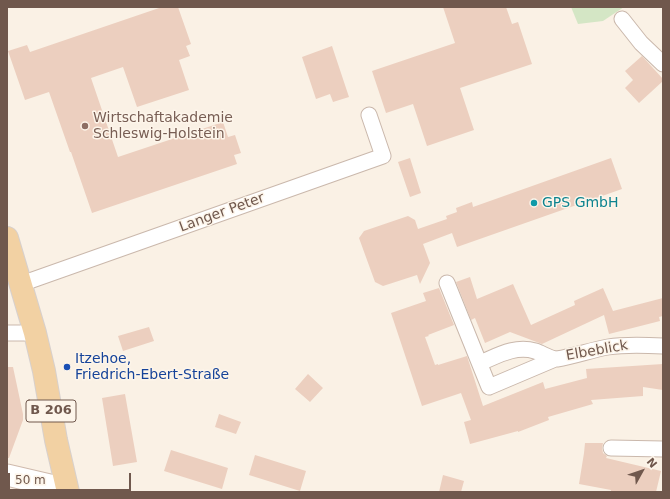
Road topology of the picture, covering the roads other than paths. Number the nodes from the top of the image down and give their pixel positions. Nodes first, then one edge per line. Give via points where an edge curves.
1 (622, 19) dead end
2 (663, 64) edge
3 (369, 115) dead end
4 (7, 238) edge
5 (447, 283) dead end
6 (21, 284) junction
7 (7, 333) edge
8 (35, 333) junction
9 (663, 346) edge
10 (555, 359) junction
11 (480, 364) junction
12 (611, 448) dead end
13 (663, 449) edge
14 (7, 476) edge
15 (70, 491) edge

1 - 2 street via 641,43
3 - 6 street, Langer Peter via 383,156
4 - 6 main road, B 206
5 - 11 street, Elbeblick
6 - 8 main road, B 206
7 - 8 street
8 - 15 main road, B 206 via 56,440
9 - 10 street, Elbeblick via 607,347
10 - 11 street, Elbeblick via 537,351 521,349
10 - 11 street, Elbeblick via 489,387
12 - 13 street
14 - 15 main road

